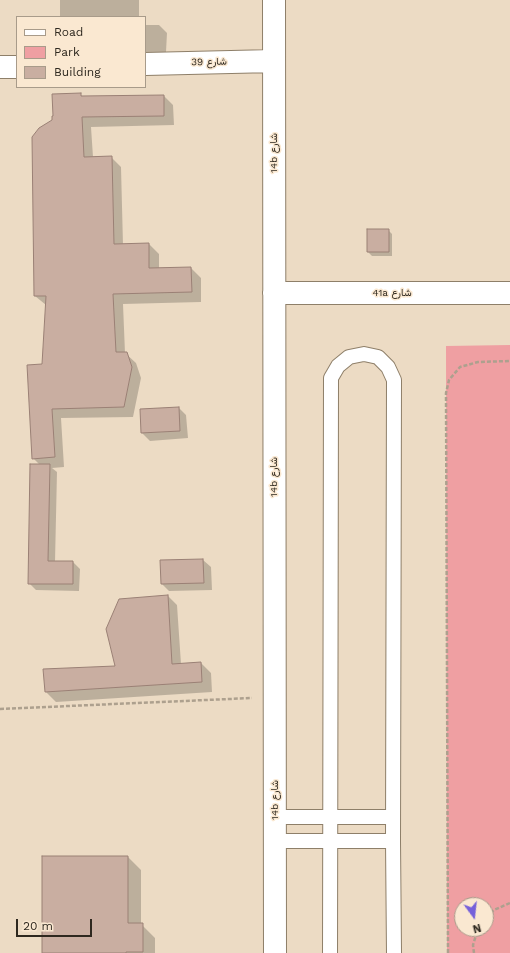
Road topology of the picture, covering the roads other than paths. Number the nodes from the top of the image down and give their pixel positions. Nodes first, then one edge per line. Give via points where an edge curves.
1 (274, 0) edge
2 (274, 61) junction
3 (146, 64) edge
4 (0, 67) edge
5 (16, 67) edge
6 (274, 293) junction
7 (510, 293) edge
8 (275, 817) junction
9 (330, 817) junction
10 (393, 817) junction
11 (276, 841) junction
12 (331, 841) junction
13 (393, 841) junction
14 (275, 953) edge
15 (330, 953) edge
16 (394, 953) edge

1 - 2 street, 14b شارع
2 - 3 street, شارع 39
2 - 6 street, 14b شارع
4 - 5 street
6 - 7 street, 41a شارع
6 - 8 street, 14b شارع
8 - 9 lane
8 - 11 street, 14b شارع
9 - 10 lane
9 - 10 lane via 331,378 338,366 349,357 364,354 378,357 388,367 394,380
9 - 12 lane
10 - 13 lane
11 - 12 lane
11 - 14 street, 14b شارع
12 - 13 lane
12 - 15 lane
13 - 16 lane

